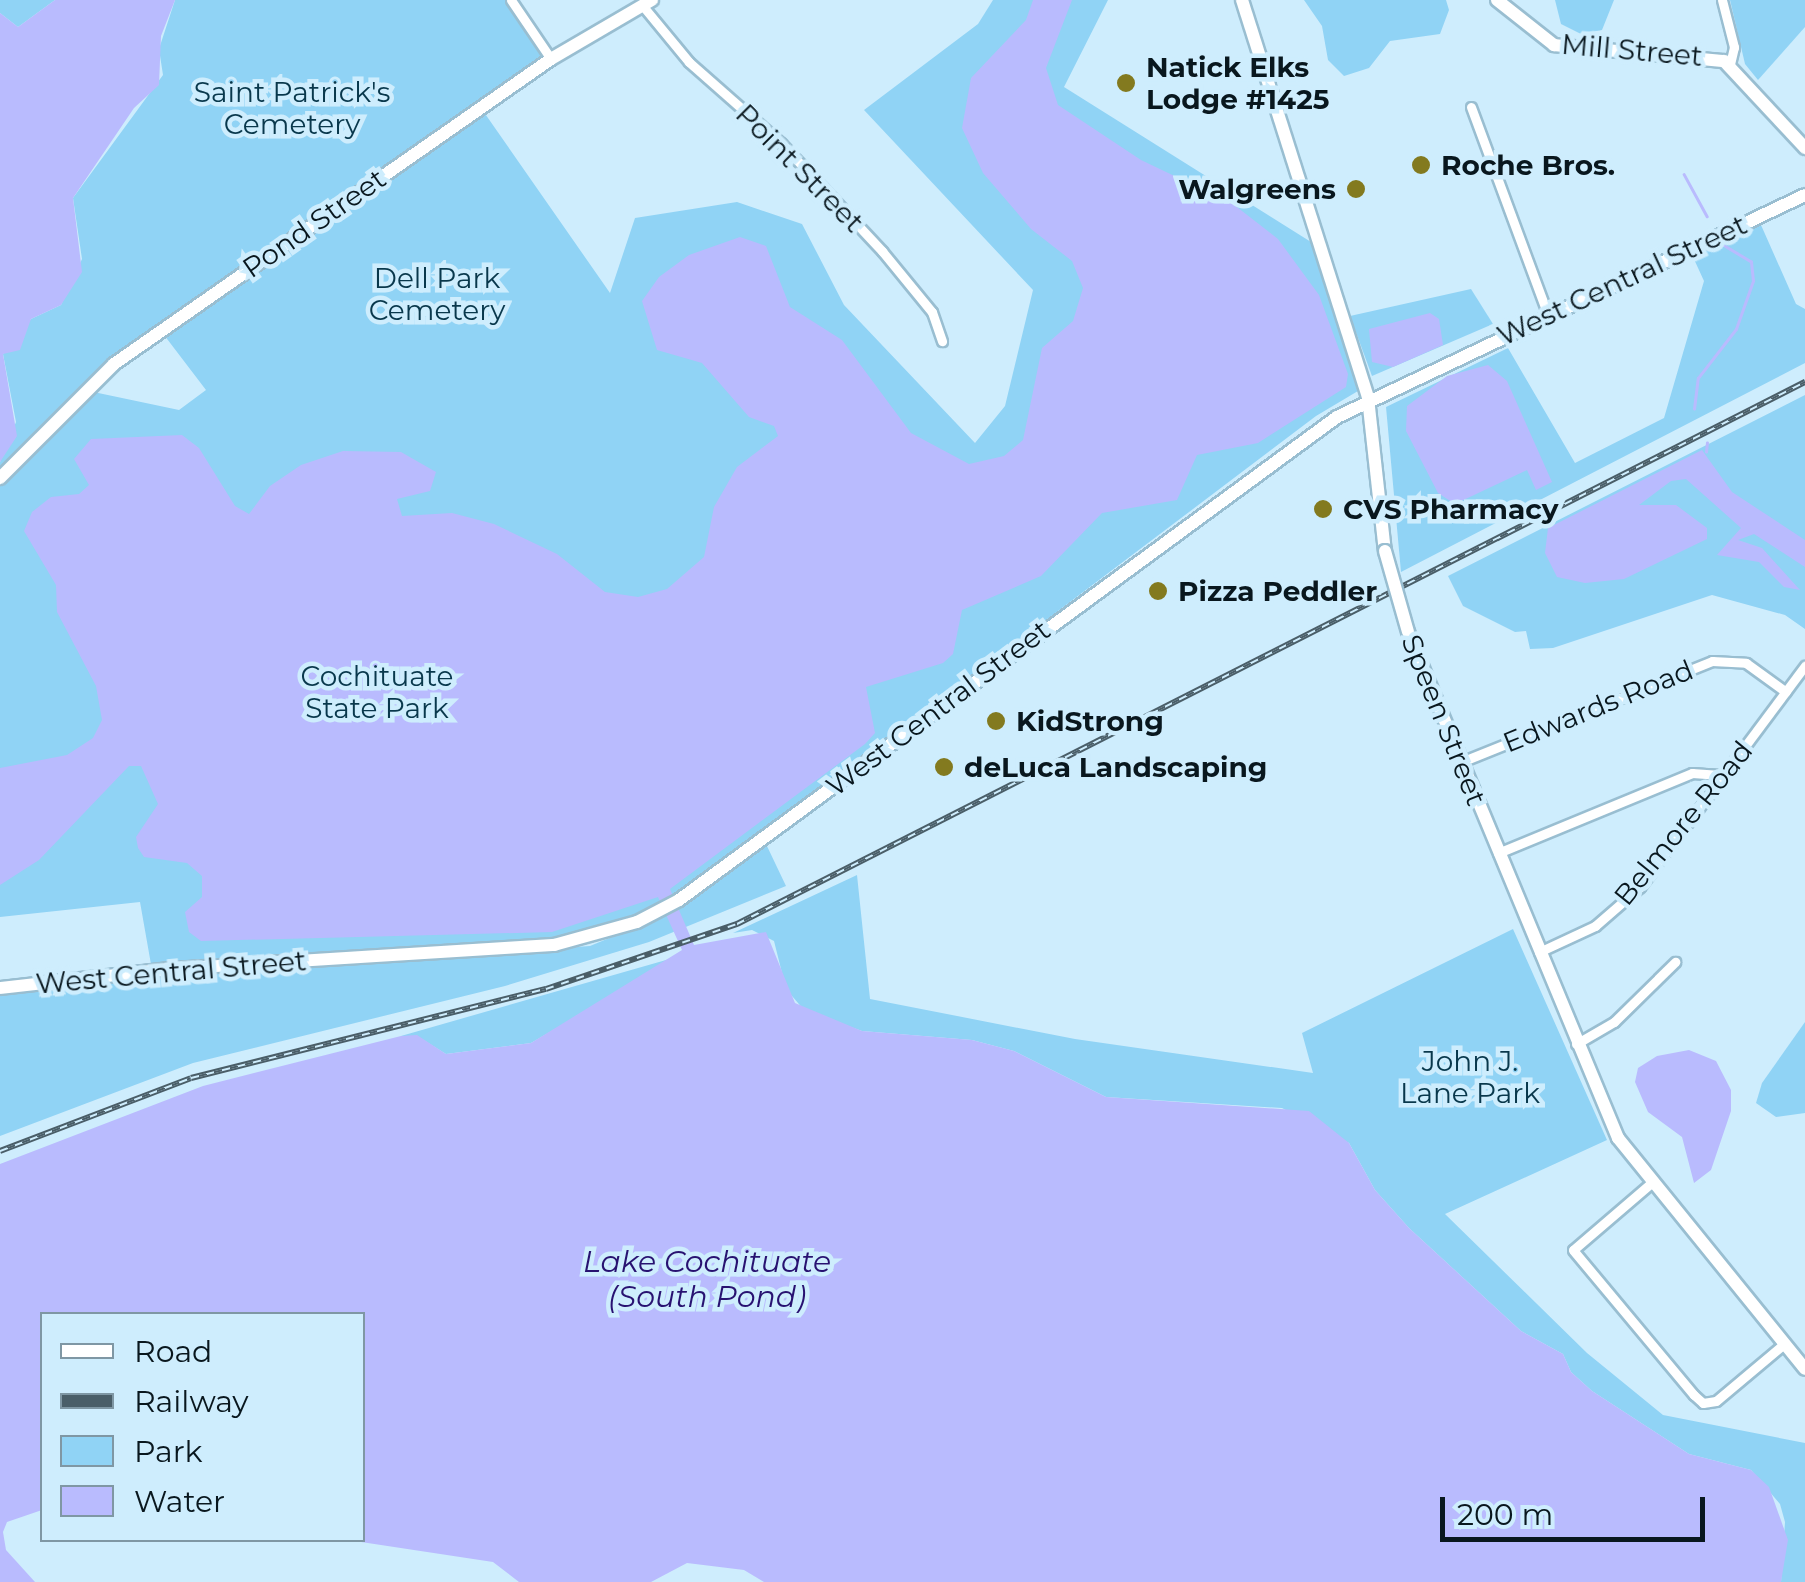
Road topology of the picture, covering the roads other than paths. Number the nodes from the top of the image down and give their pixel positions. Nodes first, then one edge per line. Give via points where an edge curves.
1 (511, 0) edge
2 (1242, 0) edge
3 (1497, 0) edge
4 (1722, 0) edge
5 (647, 2) edge
6 (550, 59) junction
7 (1730, 65) junction
8 (1471, 107) dead end
9 (1805, 148) edge
10 (1805, 195) edge
11 (1548, 315) junction
12 (942, 342) dead end
13 (1368, 398) junction
14 (0, 478) edge
15 (1805, 666) edge
16 (1786, 692) junction
17 (1461, 762) junction
18 (1724, 775) junction
19 (1498, 854) junction
20 (1538, 952) junction
21 (1675, 962) dead end
22 (0, 988) edge
23 (1576, 1044) junction
24 (1650, 1184) junction
25 (1784, 1344) junction
26 (1805, 1370) edge

1 - 6 street
2 - 13 street, Speen Street
3 - 7 street, Mill Street via 1554,45 1702,55
4 - 7 street via 1734,47
5 - 6 street, Pond Street
5 - 12 street, Point Street via 689,62 781,143 882,251 932,312
6 - 14 street, Pond Street via 114,364
7 - 9 street, Mill Street
8 - 11 street
10 - 11 street, West Central Street
11 - 13 street, West Central Street
13 - 17 street, Speen Street, bridge via 1385,551 1408,632
13 - 22 street, West Central Street via 1176,530 662,910 605,934 554,945 170,969
15 - 16 street, Belmore Road
16 - 17 street, Edwards Road via 1746,663 1712,660
16 - 18 street, Belmore Road
17 - 19 street, Speen Street
18 - 19 street via 1692,774
18 - 20 street, Belmore Road via 1628,900 1595,926
19 - 20 street, Speen Street
20 - 23 street, Speen Street
21 - 23 street via 1614,1022
23 - 24 street, Speen Street via 1618,1138
24 - 25 street, Speen Street
24 - 25 street via 1574,1250 1682,1380 1699,1400 1712,1403
25 - 26 street, Speen Street

